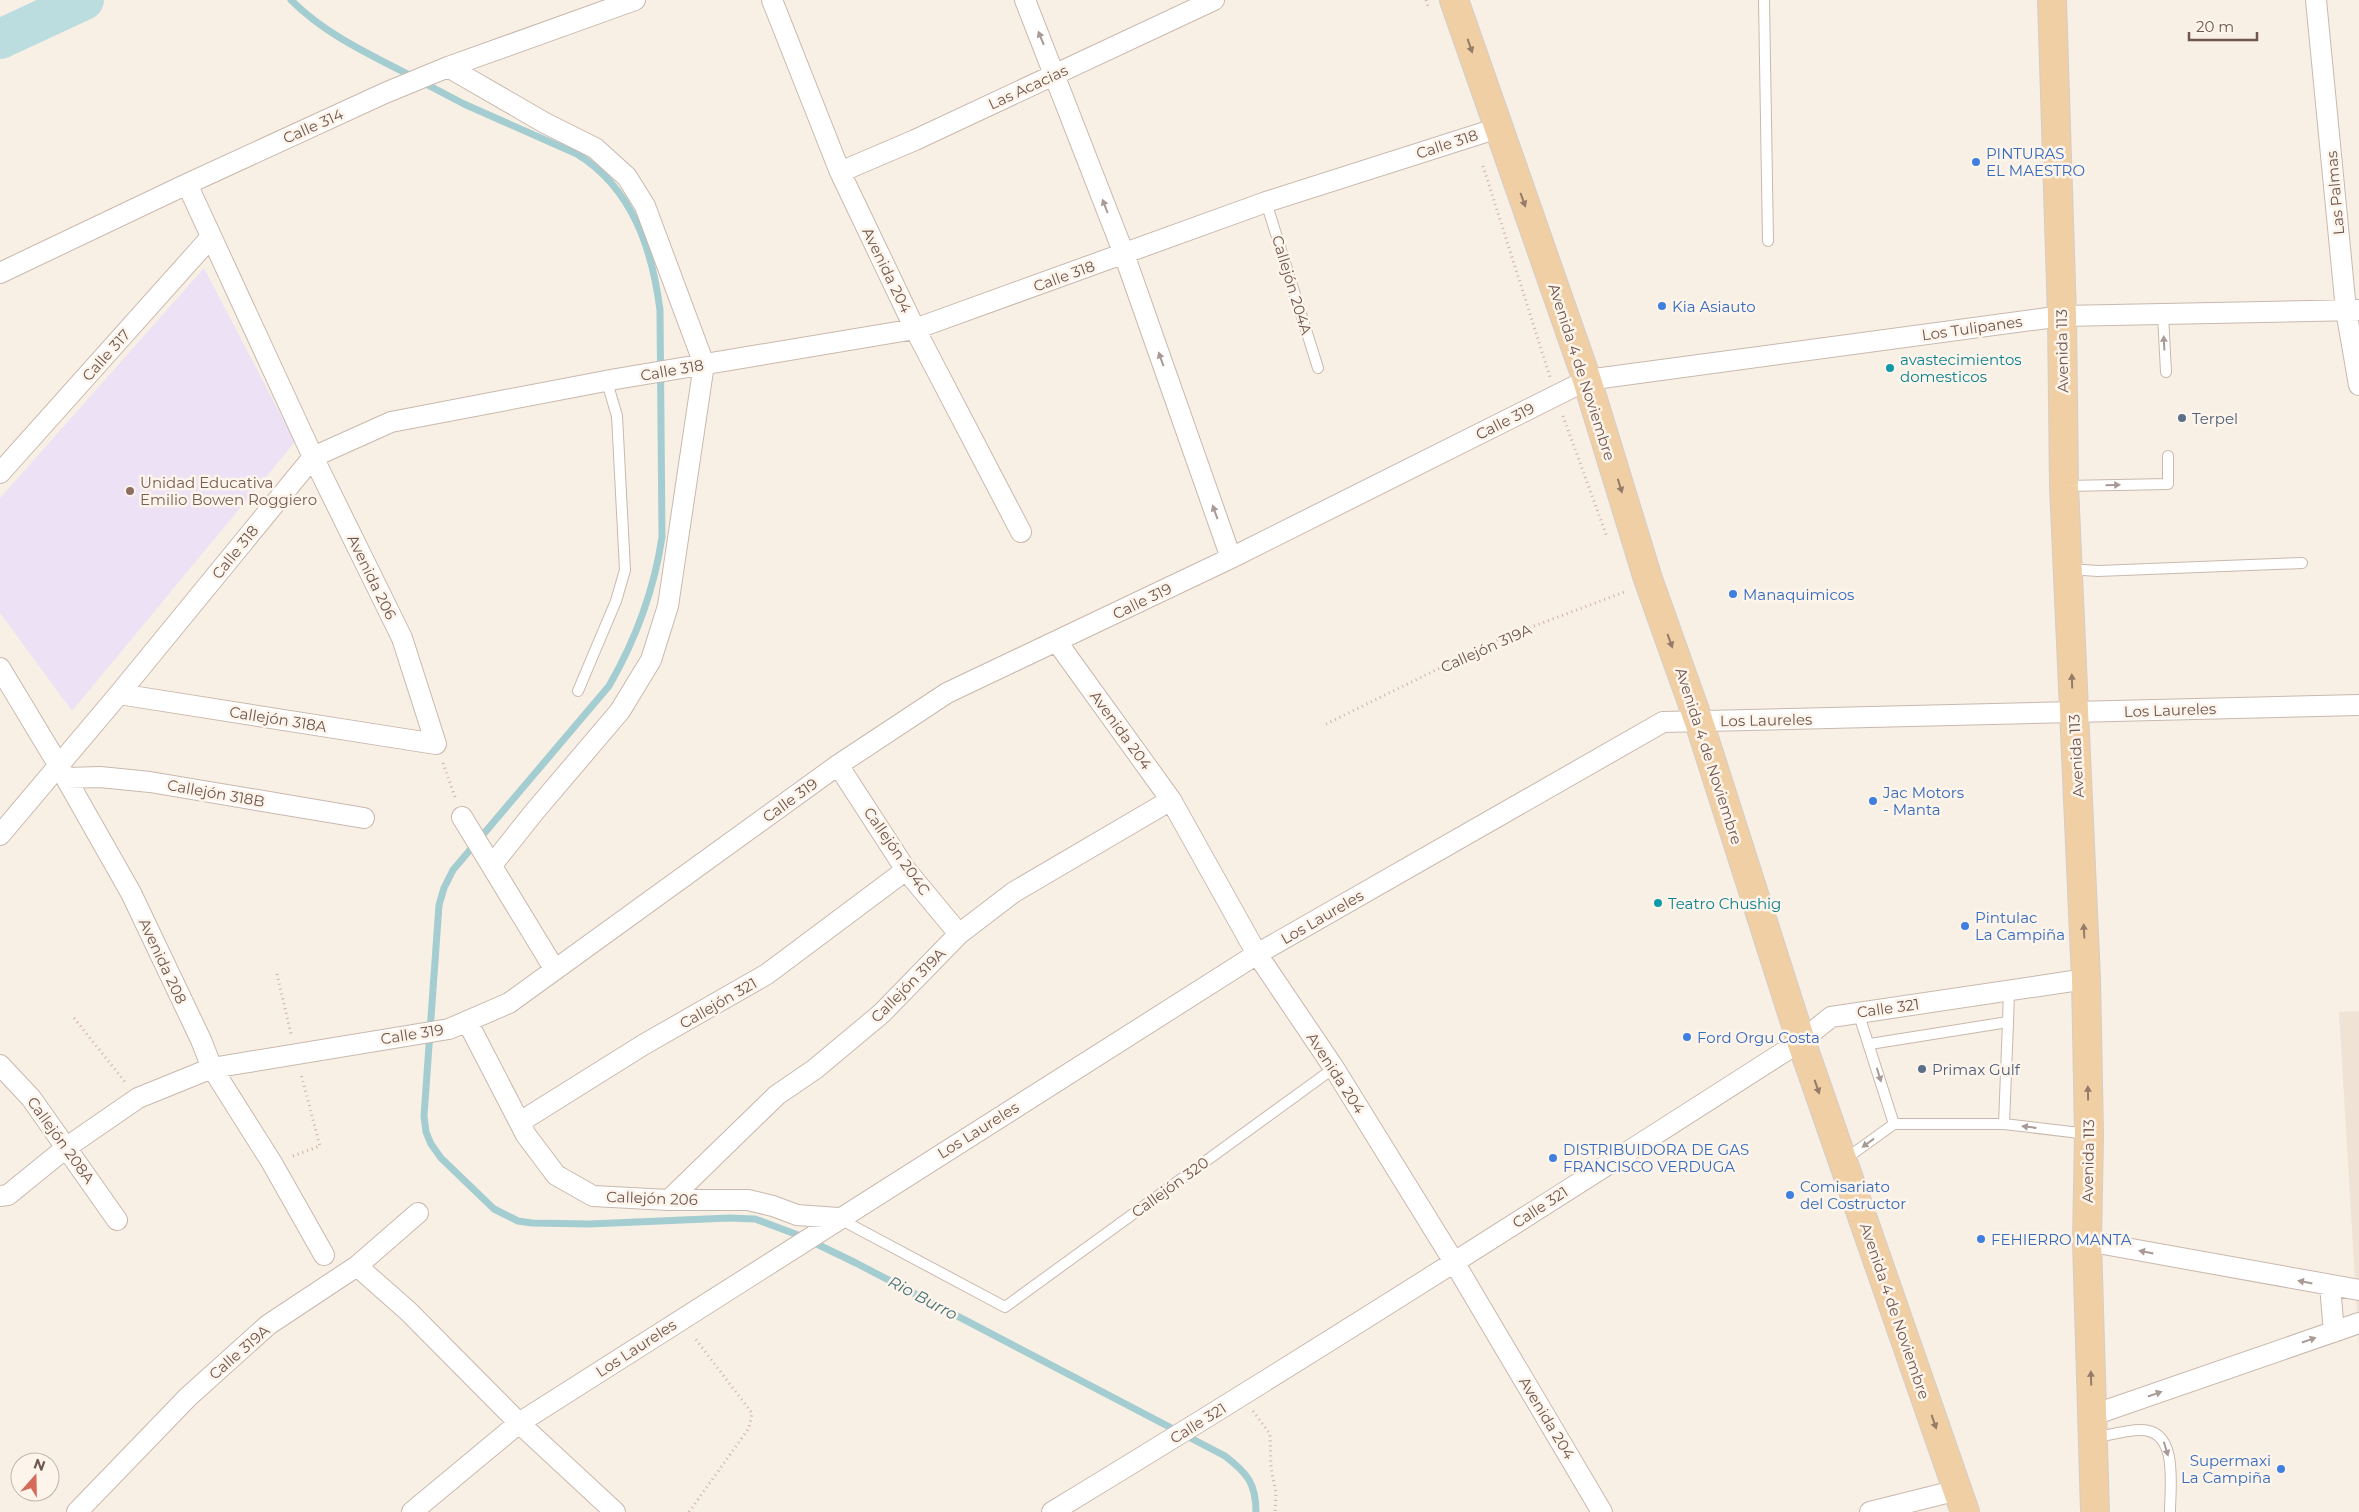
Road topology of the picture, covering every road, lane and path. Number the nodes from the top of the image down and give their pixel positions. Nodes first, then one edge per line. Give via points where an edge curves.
1 (635, 0) edge
2 (772, 0) edge
3 (1025, 0) edge
4 (1214, 0) edge
5 (1454, 0) edge
6 (1764, 0) edge
7 (2052, 0) edge
8 (2316, 0) edge
9 (448, 67) junction
10 (1055, 74) junction
11 (1498, 128) junction
12 (840, 172) junction
13 (187, 184) junction
14 (1266, 202) junction
15 (211, 237) junction
16 (1768, 241) dead end
17 (1124, 254) junction
18 (0, 273) edge
19 (2352, 310) edge
20 (2163, 315) junction
21 (2062, 316) junction
22 (916, 329) junction
23 (696, 366) junction
24 (1318, 368) dead end
25 (2166, 372) dead end
26 (1588, 380) junction
27 (612, 381) junction
28 (2359, 385) edge
29 (313, 456) junction
30 (2168, 456) dead end
31 (0, 473) edge
32 (2064, 486) junction
33 (1021, 532) dead end
34 (1232, 558) junction
35 (2302, 563) dead end
36 (2068, 569) junction
37 (1648, 579) junction
38 (1058, 642) junction
39 (0, 668) edge
40 (578, 691) dead end
41 (119, 694) junction
42 (2359, 705) edge
43 (2074, 713) junction
44 (1698, 722) junction
45 (1326, 724) dead end
46 (436, 744) junction
47 (838, 765) junction
48 (63, 772) junction
49 (1171, 800) junction
50 (462, 817) joint
51 (364, 818) dead end
52 (0, 836) edge
53 (489, 859) junction
54 (906, 870) junction
55 (959, 934) junction
56 (1257, 954) junction
57 (555, 970) junction
58 (277, 974) dead end
59 (2086, 979) junction
60 (2009, 990) junction
61 (1858, 1012) junction
62 (74, 1018) dead end
63 (2008, 1022) junction
64 (458, 1025) junction
65 (1801, 1041) junction
66 (1870, 1044) junction
67 (295, 1053) junction
68 (0, 1065) edge
69 (212, 1068) junction
70 (1334, 1068) junction
71 (138, 1098) junction
72 (520, 1122) junction
73 (1894, 1124) junction
74 (2004, 1124) junction
75 (2088, 1134) junction
76 (67, 1147) junction
77 (1842, 1161) junction
78 (272, 1163) junction
79 (0, 1196) edge
80 (669, 1200) junction
81 (418, 1213) dead end
82 (838, 1218) junction
83 (117, 1220) dead end
84 (2087, 1241) junction
85 (324, 1255) dead end
86 (1454, 1262) junction
87 (357, 1266) junction
88 (2330, 1286) junction
89 (2359, 1290) edge
90 (681, 1319) junction
91 (2359, 1323) edge
92 (2334, 1332) junction
93 (1242, 1396) junction
94 (519, 1423) junction
95 (2093, 1427) junction
96 (2093, 1479) junction
97 (1961, 1501) edge
98 (77, 1512) edge
99 (412, 1512) edge
100 (614, 1512) edge
101 (689, 1512) edge
102 (1052, 1512) edge
103 (1275, 1512) edge
104 (1602, 1512) edge
105 (1870, 1512) edge
106 (1976, 1512) edge
107 (2083, 1512) edge
108 (2095, 1512) edge
109 (2170, 1512) edge

1 - 9 street, Calle 314
2 - 12 street, Avenida 204
10 -> 3 street
4 - 10 street, Las Acacias
5 -> 11 main road, Avenida 4 de Noviembre
6 - 16 lane
7 - 21 main road, Avenida 113
8 - 19 street, Las Palmas
9 - 13 street, Calle 314
9 - 23 street via 595,148 627,177 645,206
10 - 12 street, Las Acacias
17 -> 10 street
11 - 14 street, Calle 318
11 -> 26 main road, Avenida 4 de Noviembre
12 - 22 street, Avenida 204
13 - 15 street, Avenida 206
13 - 18 street, Calle 314
14 - 17 street, Calle 318
14 - 24 lane, Callejón 204A
15 - 29 street, Avenida 206
15 - 31 street, Calle 317
17 - 22 street, Calle 318
34 -> 17 street
19 - 20 street, Los Tulipanes
19 - 28 street, Las Palmas
20 - 21 street, Los Tulipanes
25 -> 20 lane
21 - 26 street, Los Tulipanes
21 - 32 main road, Avenida 113
22 - 23 street, Calle 318
22 - 33 street, Avenida 204
23 - 27 street, Calle 318
23 - 53 street via 668,606 650,660 620,711 535,811
26 - 34 street, Calle 319
26 -> 37 main road, Avenida 4 de Noviembre
27 - 29 street, Calle 318 via 391,422
27 - 40 lane via 617,416 625,570 616,601
29 - 41 street, Calle 318
29 - 46 street, Avenida 206 via 402,638
32 -> 30 lane via 2168,484
32 - 36 main road, Avenida 113
34 - 38 street, Calle 319
35 - 36 lane
43 -> 36 main road, Avenida 113
37 -> 44 main road, Avenida 4 de Noviembre
37 - 45 path, Callejón 319A via 1628,591 1497,640
38 - 47 street, Calle 319 via 946,693
38 - 49 street, Avenida 204
39 - 48 street, Avenida 208
41 - 46 street, Callejón 318A
41 - 48 street, Calle 318
42 - 43 street, Los Laureles
43 - 44 street, Los Laureles
59 -> 43 main road, Avenida 113
44 - 56 street, Los Laureles via 1663,722
44 - 65 main road, Avenida 4 de Noviembre
46 - 50 path
47 - 54 street, Callejón 204C
47 - 57 street, Calle 319
48 - 51 street, Callejón 318B via 150,782
48 - 52 street, Calle 318
48 - 69 street, Avenida 208 via 130,893
49 - 55 street, Callejón 319A via 1014,892
49 - 56 street, Avenida 204
50 - 53 street
53 - 57 street
54 - 55 street, Callejón 204C
54 - 72 street, Callejón 321 via 767,974 643,1045
55 - 80 street, Callejón 319A via 882,1013 815,1069 777,1095
56 - 70 street, Avenida 204
56 - 82 street, Los Laureles
57 - 64 street, Calle 319 via 509,1003
58 - 67 path
59 - 60 street, Calle 321
75 -> 59 main road, Avenida 113
60 - 61 street, Calle 321
60 - 63 lane
61 - 65 street, Calle 321 via 1831,1017
61 - 66 lane
62 - 71 path
63 - 66 lane
63 - 74 lane
64 - 67 street, Calle 319
64 - 72 street, Callejón 206
65 -> 77 main road, Avenida 4 de Noviembre
65 - 86 street, Calle 321
66 -> 73 lane
67 - 69 street, Calle 319
67 - 78 path via 320,1146
68 - 76 street, Callejón 208A via 31,1098
69 - 71 street, Calle 319
69 - 78 street, Avenida 208
70 - 82 lane, Callejón 320 via 1005,1307
70 - 86 street, Avenida 204
71 - 76 street, Calle 319
72 - 80 street, Callejón 206 via 556,1174 593,1196
73 - 74 lane
73 -> 77 lane
75 -> 74 lane
75 - 84 main road, Avenida 113
76 - 79 street, Calle 319 via 8,1195
76 - 83 street, Callejón 208A
77 -> 97 main road, Avenida 4 de Noviembre
78 - 85 street, Avenida 208
80 - 82 street, Callejón 206 via 748,1200 797,1215
81 - 87 street, Calle 319A
82 - 90 street, Los Laureles
88 -> 84 street
95 -> 84 main road, Avenida 113
86 - 93 street, Calle 321
86 - 104 street, Avenida 204
87 - 94 street via 408,1310
87 - 98 street, Calle 319A via 268,1325 188,1397
88 - 89 street
88 - 92 street
90 - 94 street, Los Laureles
90 - 101 path via 752,1414 749,1428
91 - 92 street
95 -> 92 street
93 - 102 street, Calle 321
93 - 103 path via 1270,1434
94 - 99 street, Los Laureles
94 - 100 street
95 - 96 main road, Avenida 113
95 -> 109 lane via 2140,1430 2162,1439 2168,1452
96 - 107 main road
96 - 108 main road, Avenida 113
97 - 105 street
97 - 106 main road, Avenida 4 de Noviembre

